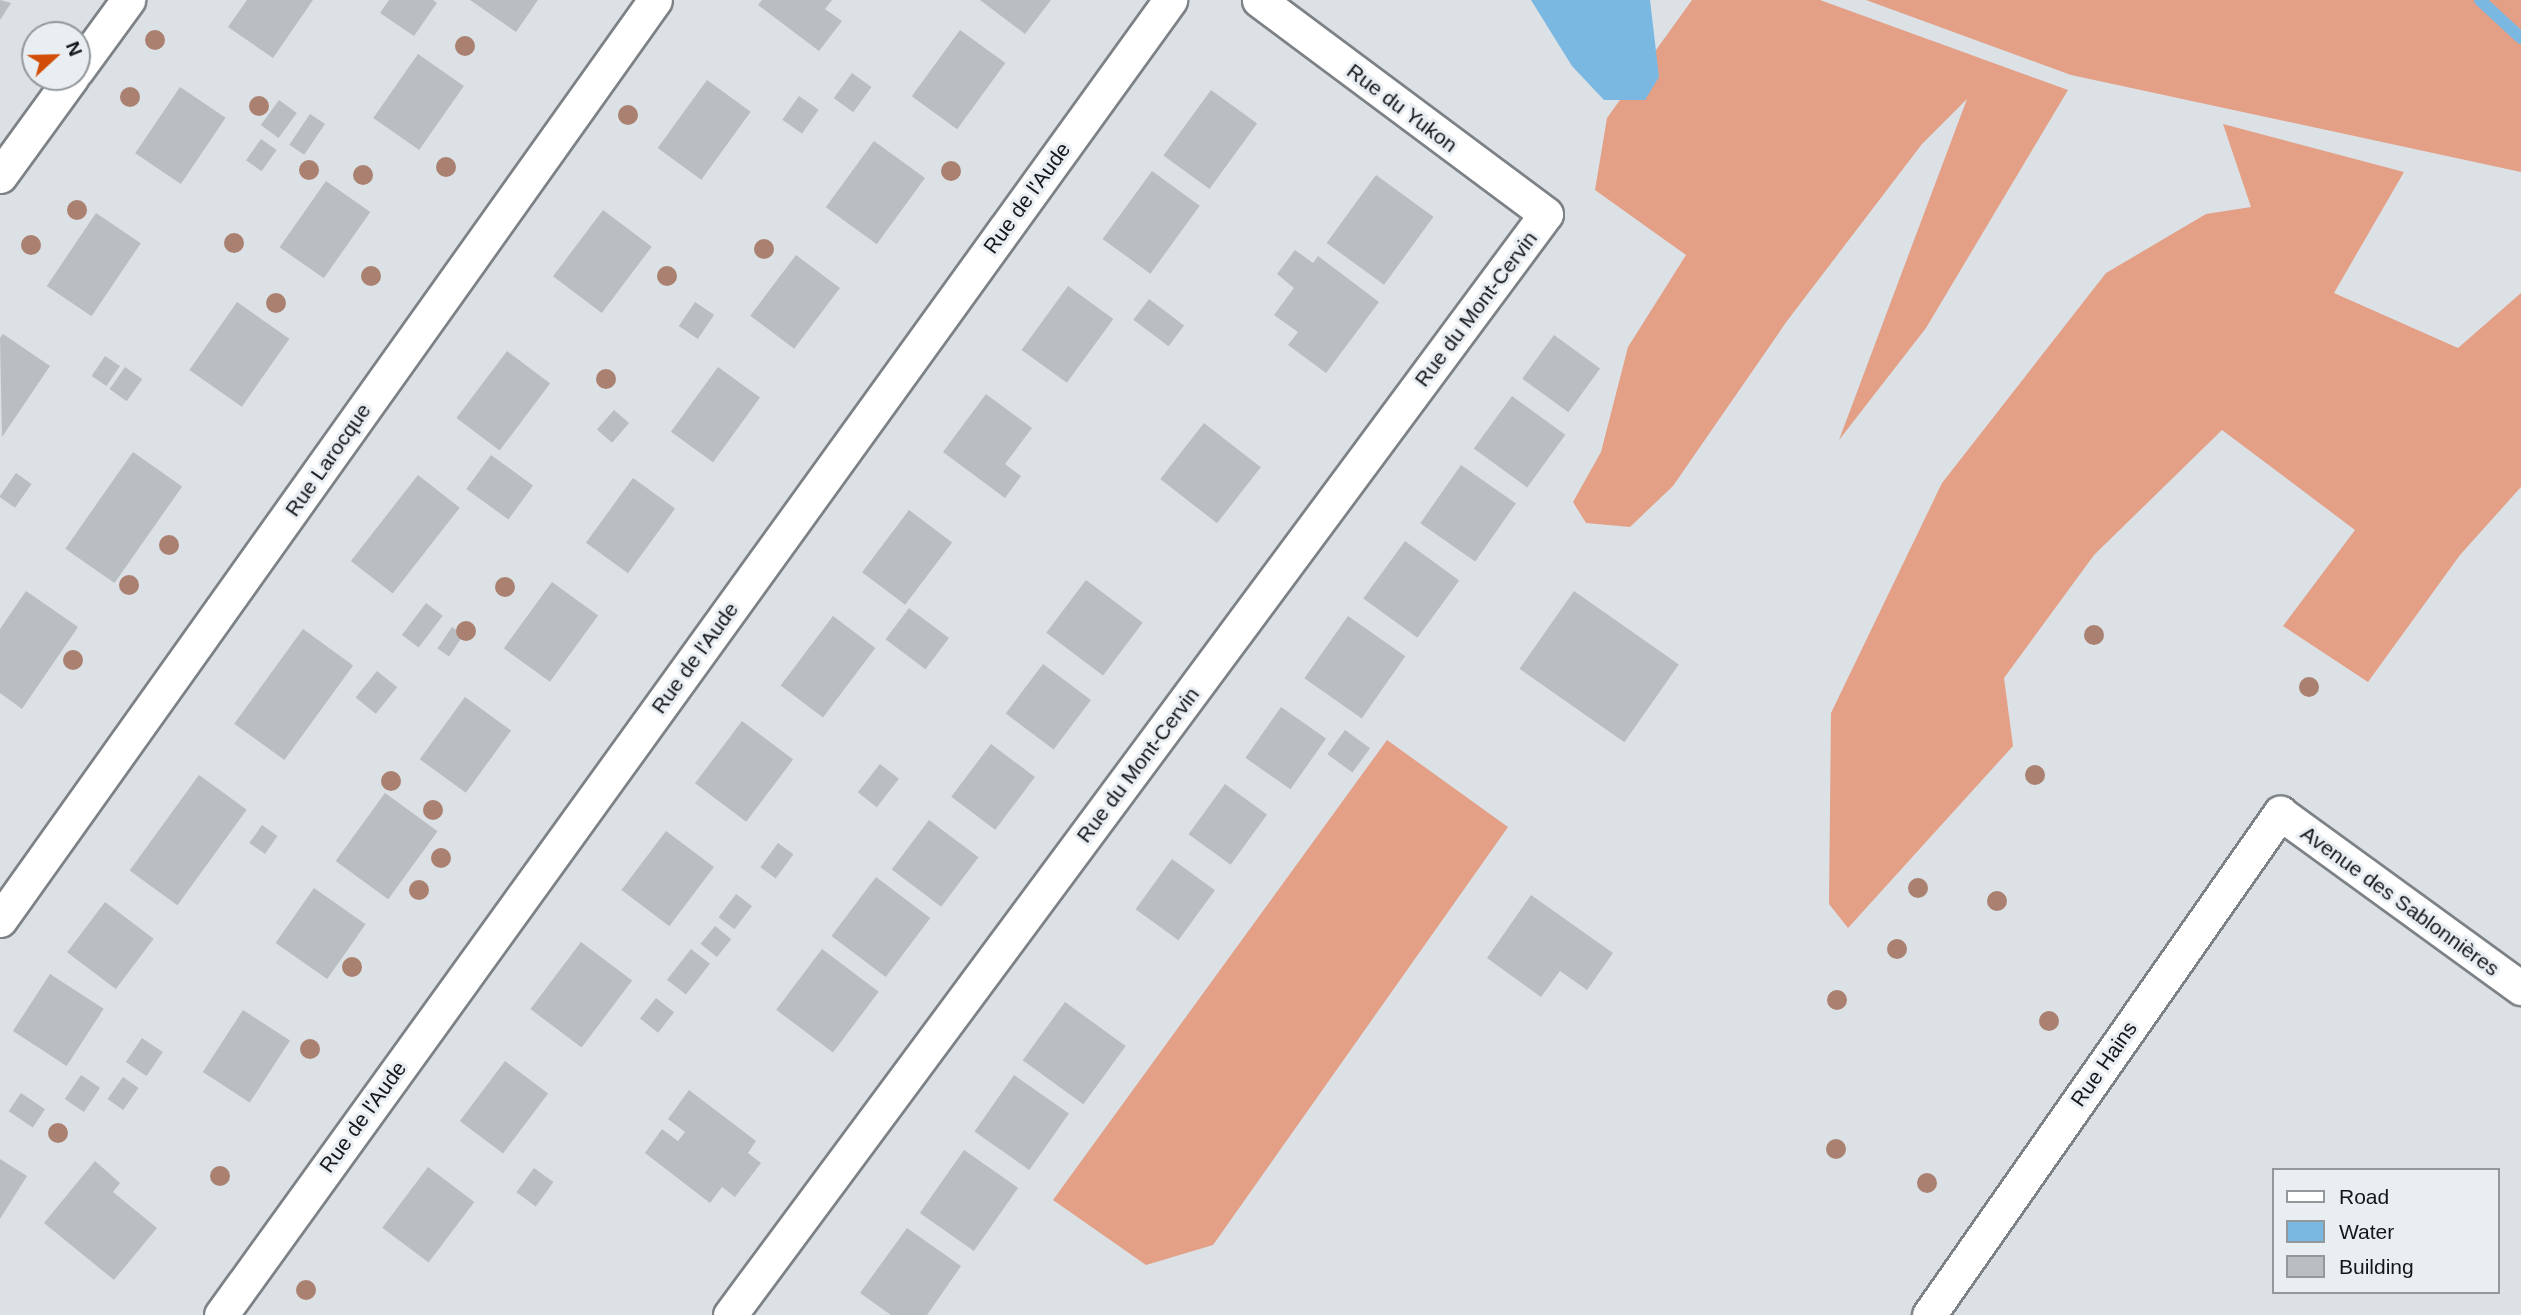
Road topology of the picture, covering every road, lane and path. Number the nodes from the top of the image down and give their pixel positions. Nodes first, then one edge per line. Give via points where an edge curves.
1 (128, 0) edge
2 (655, 0) edge
3 (1170, 0) edge
4 (1259, 0) edge
5 (91, 51) edge
6 (62, 91) edge
7 (0, 176) edge
8 (1546, 214) joint
9 (2280, 813) joint
10 (0, 920) edge
11 (2521, 988) edge
12 (221, 1315) edge
13 (730, 1315) edge
14 (1929, 1315) edge

1 - 5 street
2 - 10 street, Rue Larocque
3 - 12 street, Rue de l'Aude
4 - 8 street, Rue du Yukon
6 - 7 street
8 - 13 street, Rue du Mont-Cervin
9 - 11 street, Avenue des Sablonnières
9 - 14 street, Rue Hains

